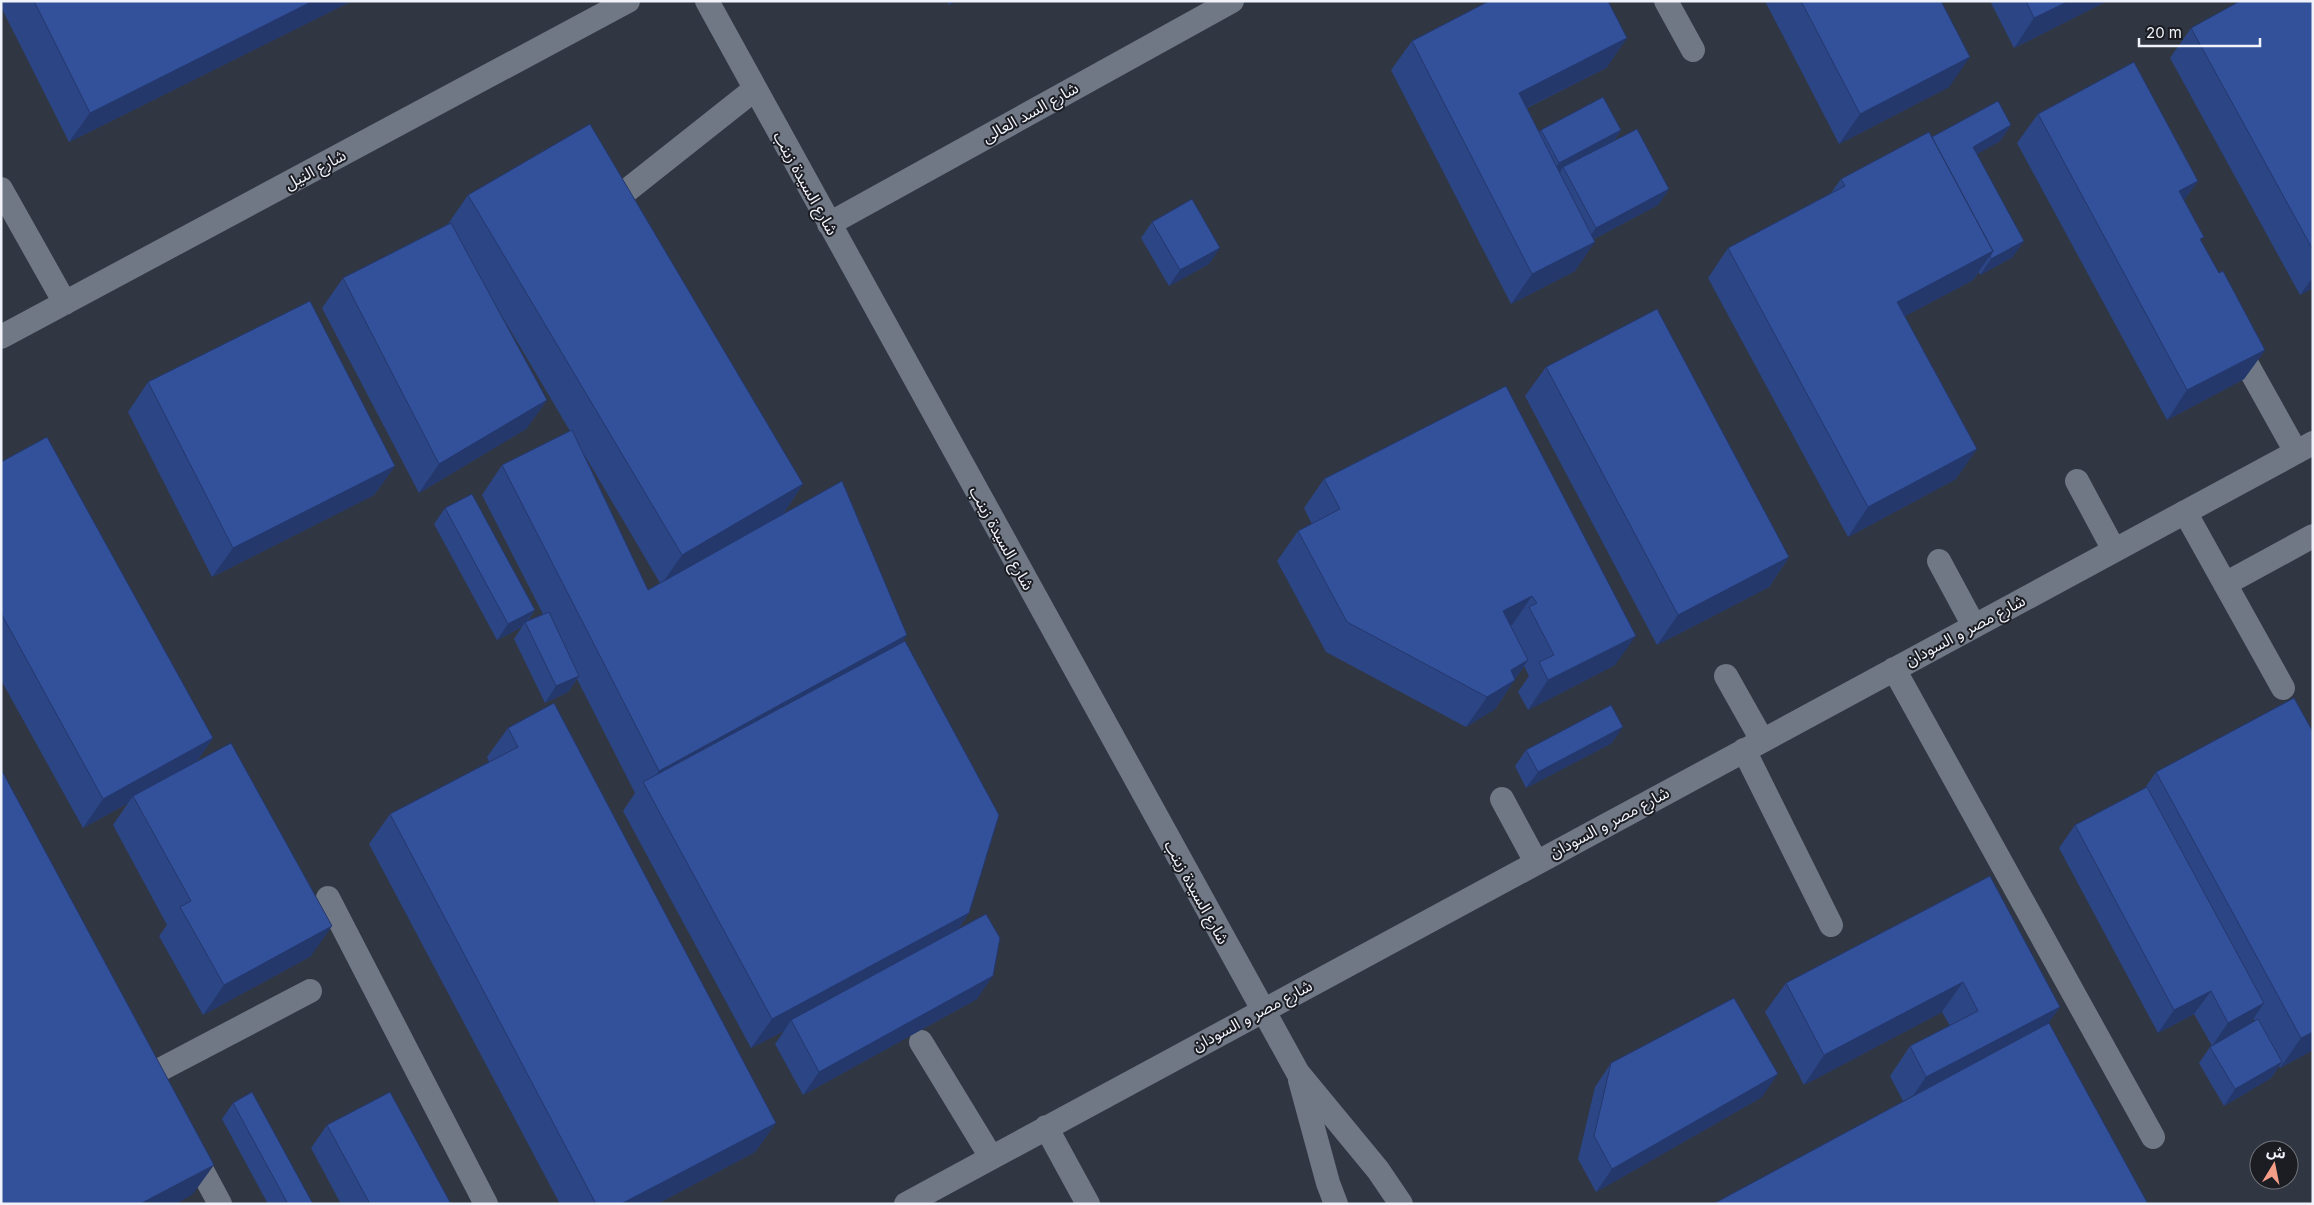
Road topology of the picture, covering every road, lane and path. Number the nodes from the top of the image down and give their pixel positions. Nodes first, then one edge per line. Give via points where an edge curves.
1 (628, 1) edge
2 (706, 1) edge
3 (1232, 1) edge
4 (1666, 1) edge
5 (1693, 50) dead end
6 (755, 89) junction
7 (1, 189) edge
8 (625, 192) edge
9 (828, 224) junction
10 (65, 303) junction
11 (2224, 322) edge
12 (1, 337) edge
13 (2304, 447) edge
14 (2077, 481) dead end
15 (2185, 512) junction
16 (2313, 536) edge
17 (2114, 550) junction
18 (1939, 561) dead end
19 (2225, 584) junction
20 (1974, 626) junction
21 (1894, 669) junction
22 (1726, 676) dead end
23 (2283, 688) dead end
24 (1753, 745) junction
25 (1502, 799) dead end
26 (1536, 862) junction
27 (328, 898) dead end
28 (1831, 925) dead end
29 (310, 991) dead end
30 (1262, 1010) junction
31 (921, 1042) edge
32 (1298, 1073) junction
33 (150, 1075) edge
34 (178, 1126) edge
35 (1046, 1127) junction
36 (2153, 1137) dead end
37 (991, 1157) junction
38 (220, 1204) edge
39 (486, 1204) edge
40 (906, 1204) edge
41 (1088, 1204) edge
42 (1336, 1204) edge
43 (1401, 1204) edge

1 - 10 lane, شارع النيل
2 - 6 lane, شارع السيدة زينب
3 - 9 lane, شارع السد العالى
4 - 5 lane
6 - 8 lane
6 - 9 lane, شارع السيدة زينب
7 - 10 lane
9 - 30 lane, شارع السيدة زينب
10 - 12 lane, شارع النيل
11 - 13 lane
13 - 15 lane, شارع مصر و السودان
14 - 17 lane
15 - 17 lane, شارع مصر و السودان
15 - 19 lane
16 - 19 lane
17 - 20 lane, شارع مصر و السودان
18 - 20 lane
19 - 23 lane
20 - 21 lane, شارع مصر و السودان
21 - 24 lane, شارع مصر و السودان
21 - 36 lane
22 - 24 lane
24 - 26 lane, شارع مصر و السودان
24 - 28 lane
25 - 26 lane
26 - 30 lane, شارع مصر و السودان
27 - 39 lane
29 - 33 lane
30 - 32 lane, شارع السيدة زينب
30 - 35 lane, شارع مصر و السودان
31 - 37 lane
32 - 42 lane, شارع السيدة زينب
32 - 43 lane, شارع السيدة زينب via 1378,1170
34 - 38 lane
35 - 37 lane, شارع مصر و السودان
35 - 41 lane
37 - 40 lane, شارع مصر و السودان

